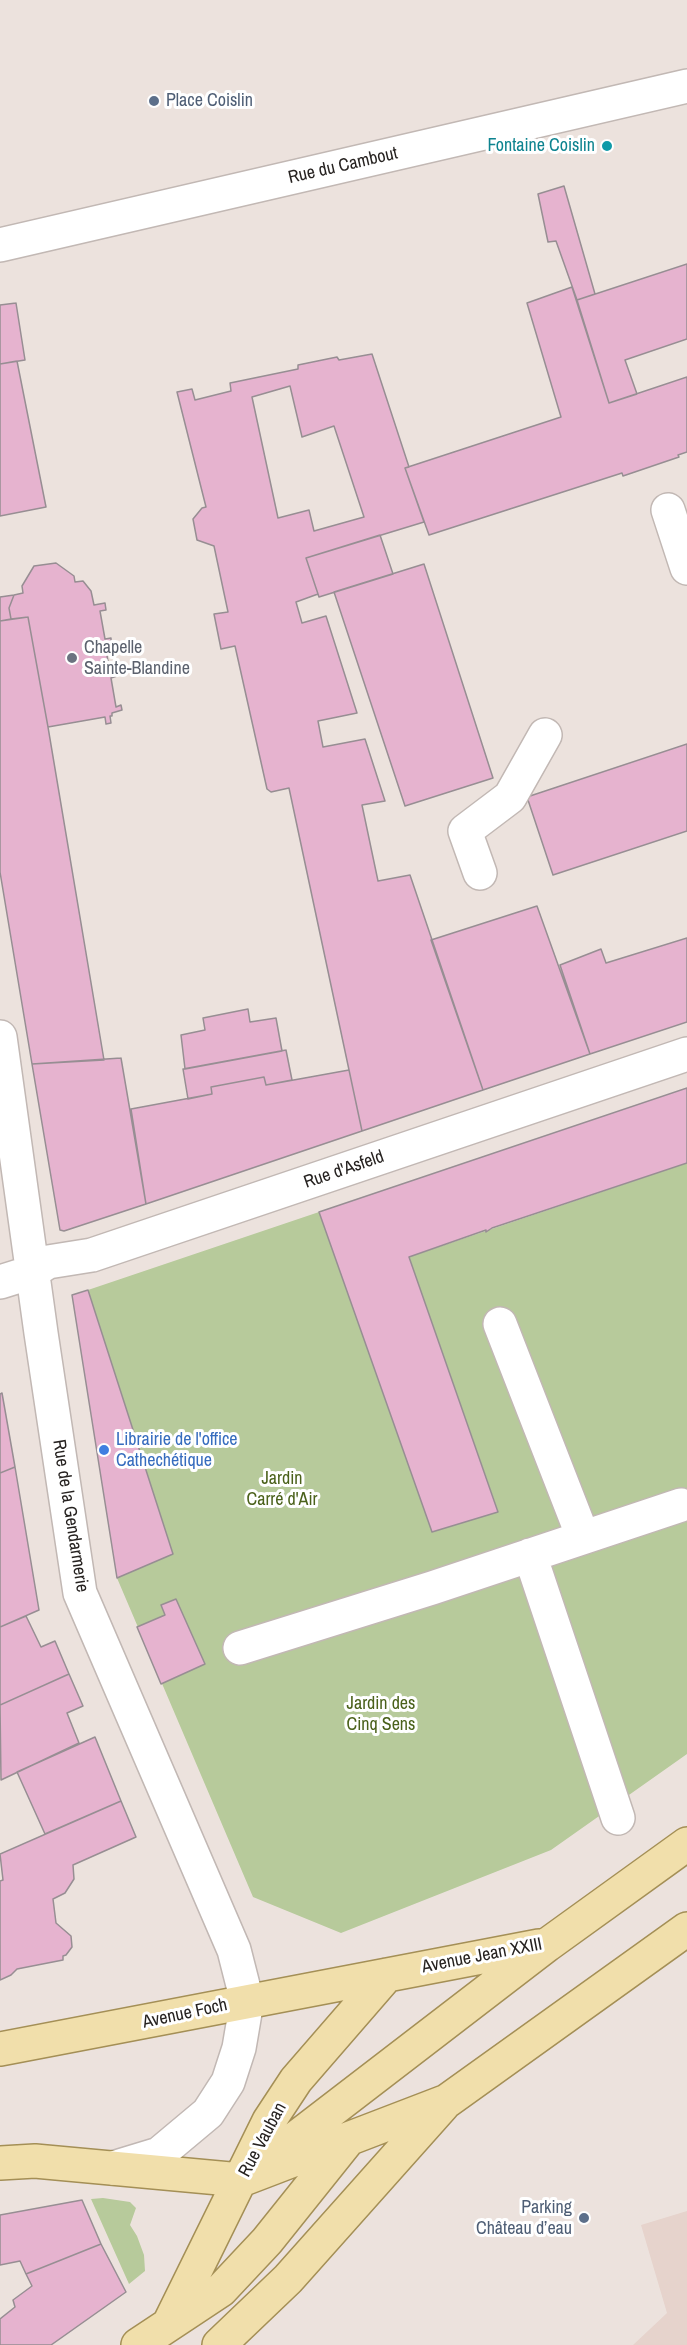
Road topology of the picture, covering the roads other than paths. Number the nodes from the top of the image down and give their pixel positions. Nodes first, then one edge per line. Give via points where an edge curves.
1 (687, 86) edge
2 (0, 245) edge
3 (668, 510) dead end
4 (687, 568) edge
5 (545, 735) dead end
6 (480, 873) dead end
7 (0, 1037) edge
8 (687, 1054) edge
9 (32, 1272) junction
10 (0, 1282) edge
11 (500, 1324) dead end
12 (681, 1505) dead end
13 (583, 1537) junction
14 (530, 1555) junction
15 (240, 1648) dead end
16 (618, 1818) dead end
17 (687, 1844) edge
18 (687, 1929) edge
19 (547, 1945) junction
20 (387, 1975) junction
21 (248, 2001) junction
22 (0, 2049) edge
23 (447, 2101) junction
24 (348, 2139) junction
25 (0, 2163) edge
26 (113, 2168) junction
27 (241, 2181) junction
28 (169, 2324) junction
29 (138, 2345) edge
30 (219, 2345) edge

1 - 2 street, Rue du Cambout
3 - 4 street
5 - 6 street via 510,797 465,831
7 - 9 street, Rue de la Gendarmerie
8 - 9 street, Rue d'Asfeld via 92,1255 48,1262
9 - 10 street, Rue d'Asfeld
9 - 21 street, Rue de la Gendarmerie via 80,1593 234,1950
11 - 13 street
12 - 13 street
13 - 14 street
14 - 15 street
14 - 16 street
17 - 19 main road, Avenue Jean XXIII
18 - 23 main road
19 - 20 main road, Avenue Jean XXIII
19 - 27 main road
20 - 21 main road, Avenue Jean XXIII
20 - 27 main road, Rue Vauban via 296,2080 269,2121
21 - 22 main road, Avenue Foch
21 - 26 street, Avenue Foch via 228,2082 208,2113 159,2154
23 - 24 main road
23 - 30 main road via 288,2279
24 - 27 main road, Avenue Foch
24 - 28 main road, Rue Vauban via 267,2241 221,2290
25 - 26 main road, Avenue Foch via 35,2161
26 - 27 main road, Avenue Foch
27 - 28 main road, Rue Vauban
28 - 29 main road, Rue Vauban

